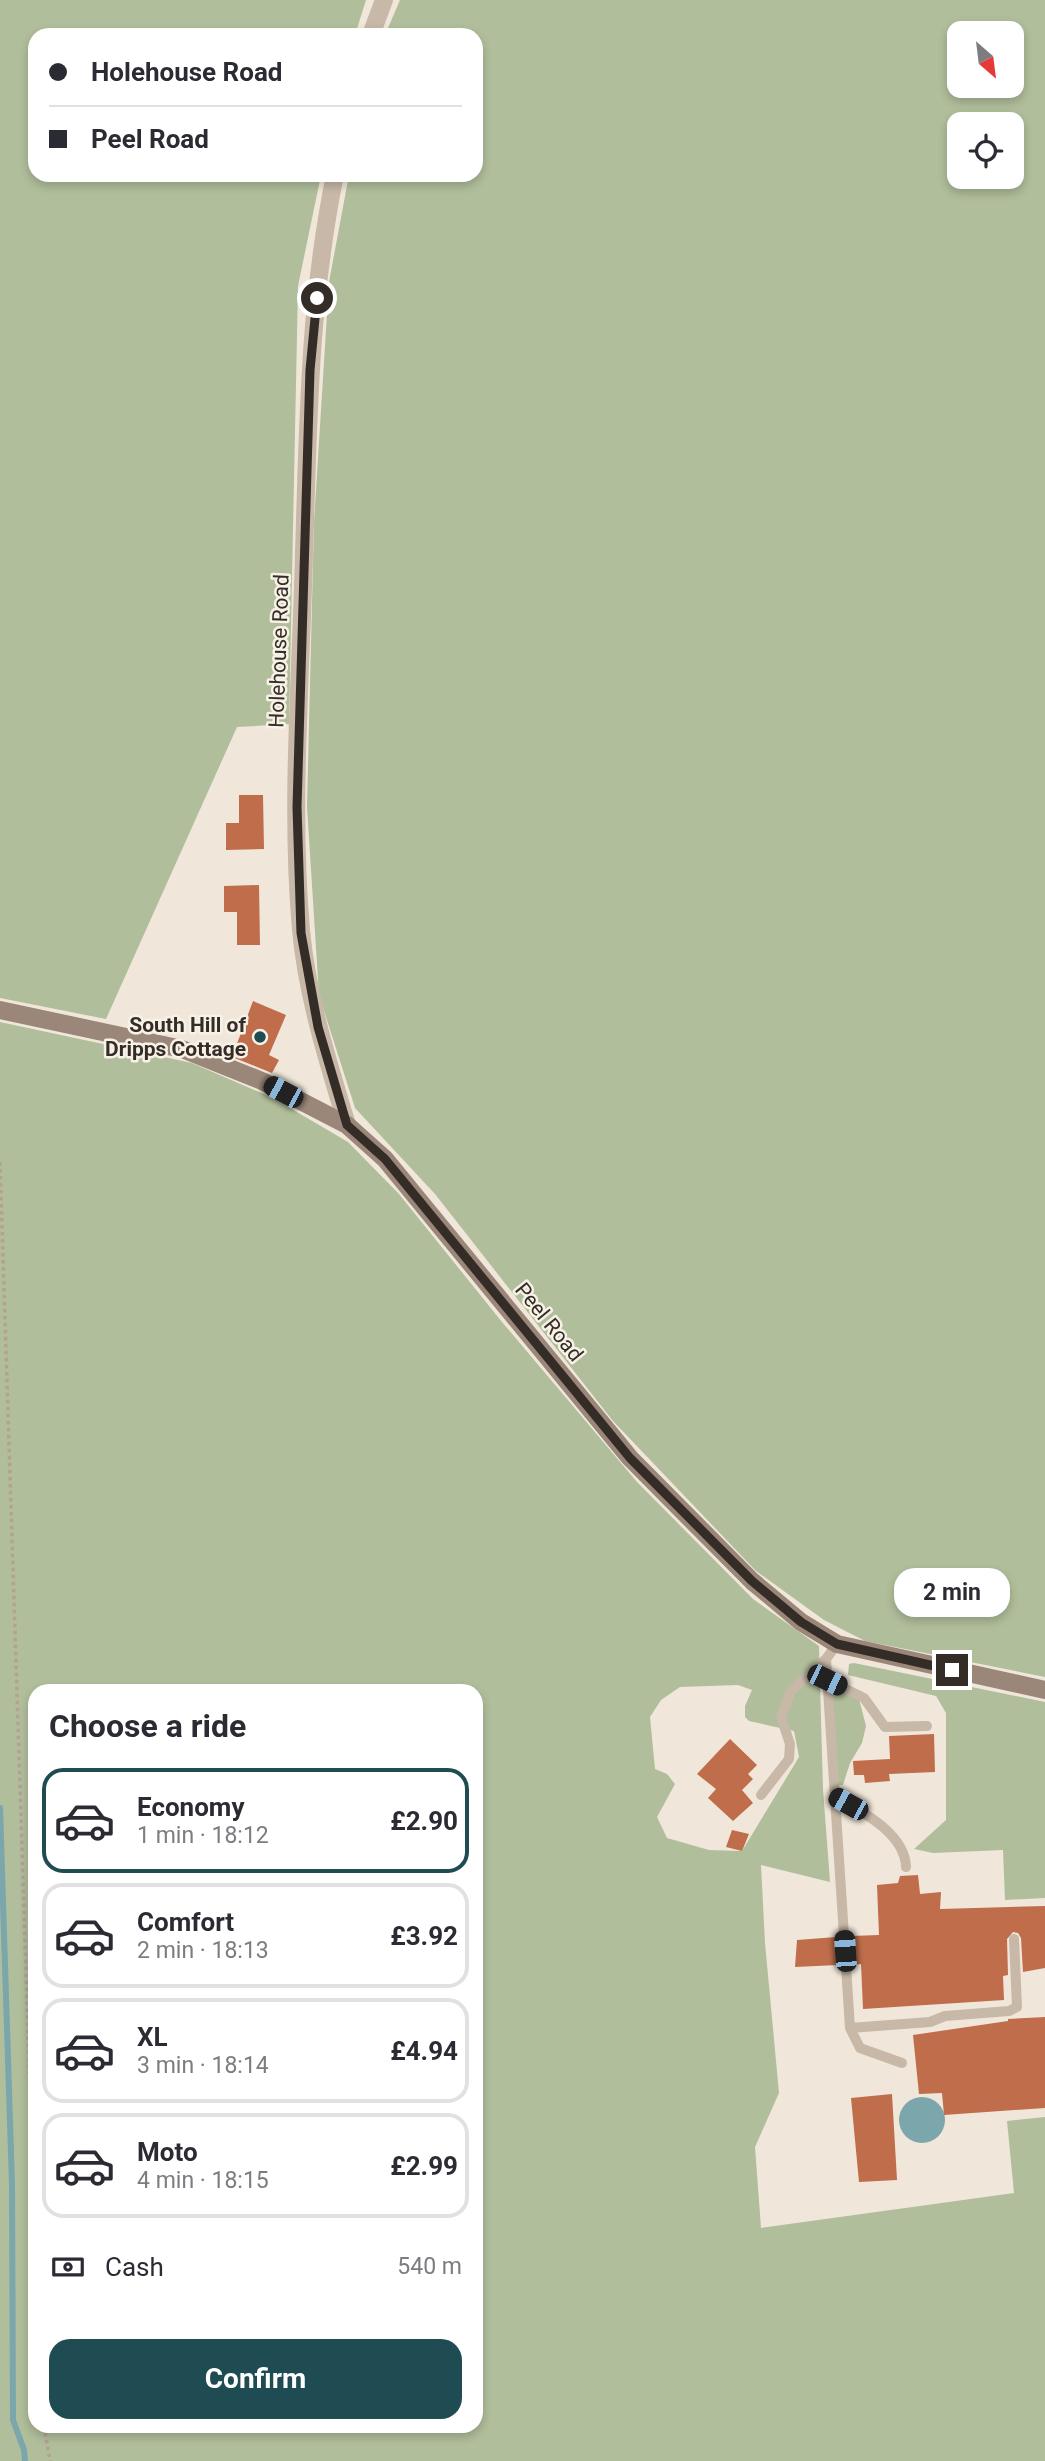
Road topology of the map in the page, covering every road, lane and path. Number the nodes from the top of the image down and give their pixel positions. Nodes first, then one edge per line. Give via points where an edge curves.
1 (384, 0) edge
2 (374, 28) edge
3 (334, 182) edge
4 (0, 1010) edge
5 (347, 1125) junction
6 (0, 1162) edge
7 (837, 1644) junction
8 (826, 1659) junction
9 (827, 1680) junction
10 (1045, 1690) edge
11 (927, 1726) dead end
12 (761, 1795) dead end
13 (835, 1796) junction
14 (906, 1867) dead end
15 (1014, 1939) dead end
16 (850, 2028) junction
17 (28, 2038) edge
18 (902, 2063) dead end
19 (45, 2433) edge
20 (50, 2461) edge

1 - 2 street
3 - 5 street, Holehouse Road via 310,370 297,807 301,933 318,1027
4 - 5 street, Peel Road via 182,1049 262,1081
5 - 7 street, Peel Road via 385,1159 630,1458 752,1581 801,1622
6 - 17 path
7 - 8 lane
7 - 10 street, Peel Road
8 - 9 lane
8 - 12 lane via 791,1691 782,1717 789,1759
9 - 11 lane via 864,1698 885,1727
9 - 13 lane
13 - 14 lane via 888,1833 905,1854
13 - 16 lane
15 - 16 lane via 1017,2007 930,2022
16 - 18 lane via 860,2048
19 - 20 path

